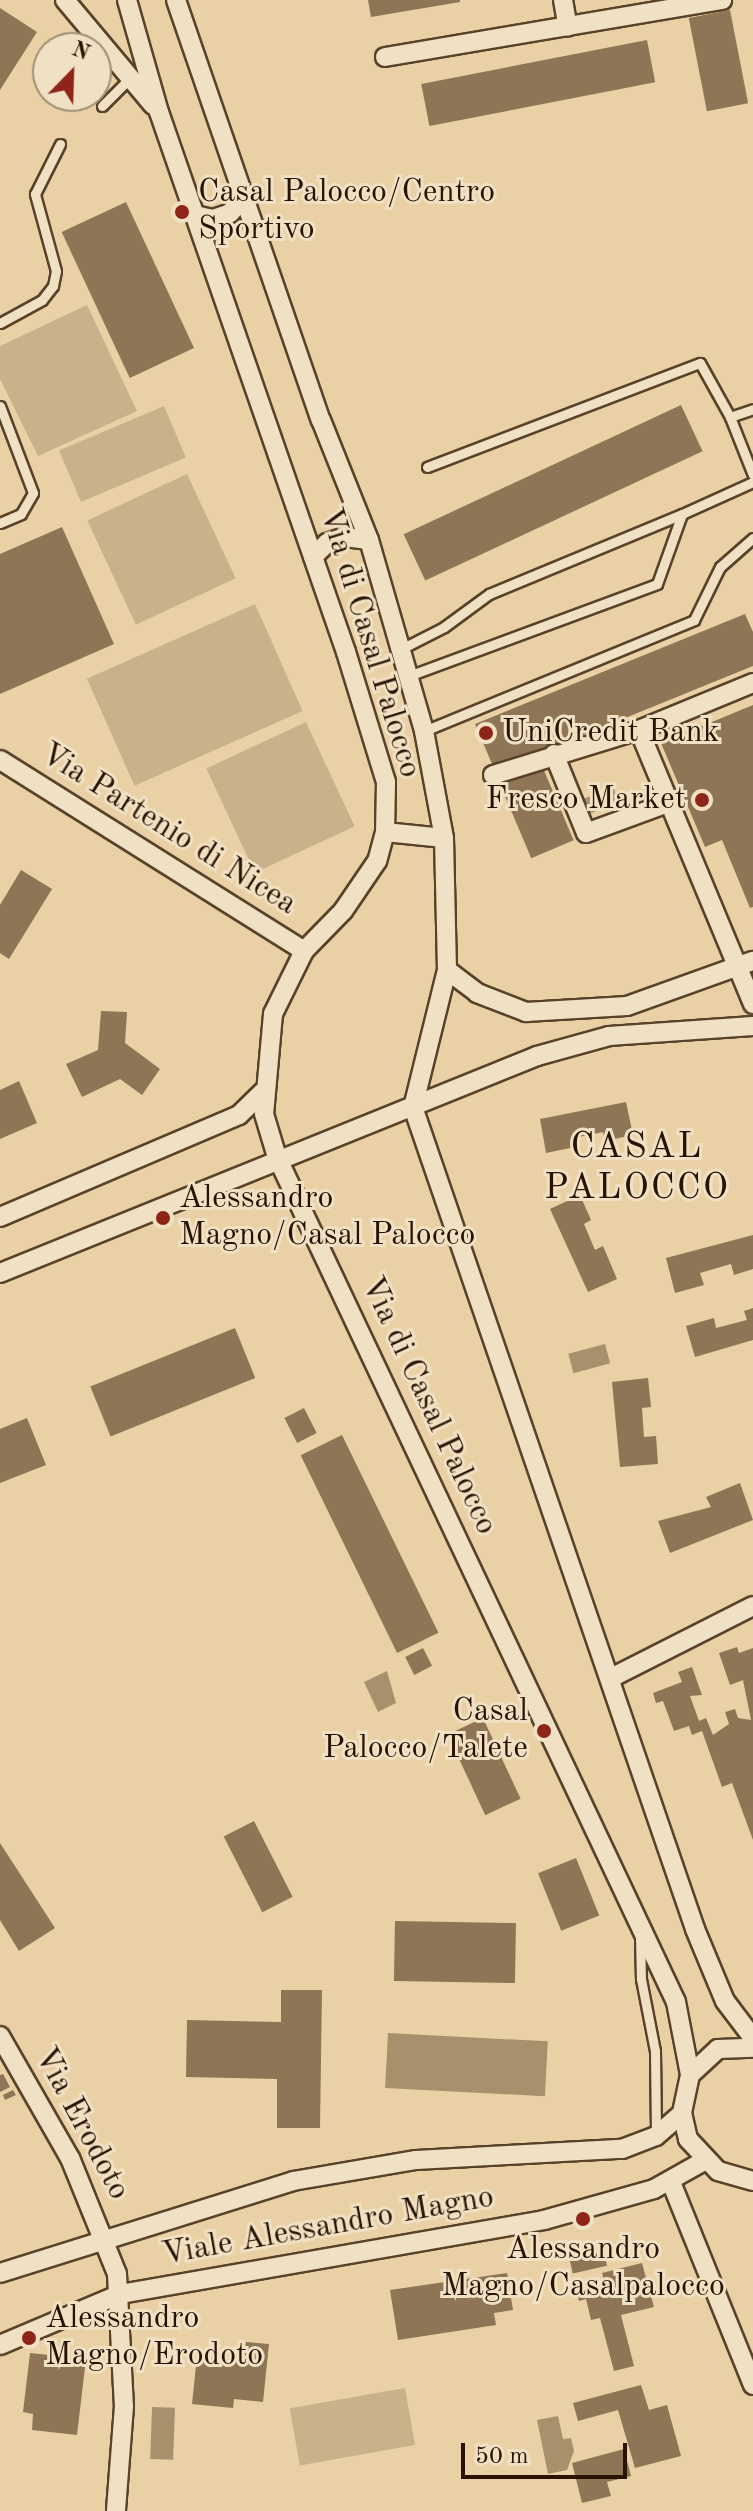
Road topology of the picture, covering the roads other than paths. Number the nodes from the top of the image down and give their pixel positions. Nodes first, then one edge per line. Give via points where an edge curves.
1 (65, 0) edge
2 (127, 0) edge
3 (176, 0) edge
4 (563, 0) edge
5 (722, 0) edge
6 (568, 27) junction
7 (385, 57) dead end
8 (131, 77) junction
9 (112, 96) edge
10 (159, 112) junction
11 (60, 144) dead end
12 (243, 199) junction
13 (195, 215) junction
14 (0, 323) edge
15 (0, 406) edge
16 (753, 409) edge
17 (730, 417) junction
18 (427, 467) dead end
19 (753, 475) edge
20 (753, 482) edge
21 (682, 514) junction
22 (0, 523) edge
23 (753, 538) edge
24 (369, 540) junction
25 (313, 557) junction
26 (401, 649) junction
27 (408, 676) junction
28 (753, 683) edge
29 (639, 730) junction
30 (424, 731) junction
31 (554, 754) junction
32 (2, 767) edge
33 (493, 775) dead end
34 (668, 803) junction
35 (385, 832) junction
36 (444, 838) junction
37 (304, 951) junction
38 (753, 961) edge
39 (735, 968) junction
40 (447, 970) junction
41 (753, 1004) edge
42 (753, 1026) edge
43 (263, 1092) junction
44 (413, 1107) junction
45 (277, 1157) junction
46 (0, 1217) edge
47 (0, 1273) edge
48 (753, 1606) edge
49 (611, 1678) junction
50 (639, 1924) junction
51 (0, 2036) edge
52 (753, 2038) edge
53 (753, 2048) edge
54 (690, 2075) junction
55 (682, 2113) junction
56 (656, 2136) junction
57 (704, 2161) junction
58 (753, 2181) edge
59 (671, 2182) junction
60 (107, 2241) junction
61 (0, 2273) edge
62 (120, 2294) junction
63 (0, 2345) edge
64 (753, 2385) edge
65 (116, 2511) edge

1 - 8 street
2 - 10 street, Via di Casal Palocco
3 - 12 street, Via di Casal Palocco
4 - 6 street
5 - 6 street
6 - 7 street
8 - 9 lane
8 - 10 street
10 - 13 street, Via di Casal Palocco
11 - 14 lane via 35,194 56,271 53,286 42,300
12 - 13 street via 230,213 213,219
12 - 24 street, Via di Casal Palocco
13 - 25 street, Via di Casal Palocco
15 - 22 lane via 33,493 21,514
16 - 17 lane
17 - 18 lane via 700,363
17 - 19 lane
20 - 21 lane
21 - 26 lane via 489,594 444,627
21 - 27 lane via 657,584
23 - 30 lane via 720,567 694,620
24 - 25 street via 344,537 327,543
24 - 26 street, Via di Casal Palocco
25 - 35 street, Via di Casal Palocco via 386,782
26 - 27 street, Via di Casal Palocco
27 - 30 street, Via di Casal Palocco
28 - 29 street
29 - 31 street
29 - 34 street
30 - 36 street, Via di Casal Palocco
31 - 33 street
31 - 34 street via 586,833
32 - 37 street, Via Partenio di Nicea
34 - 39 street
35 - 36 street
35 - 37 street, Via di Casal Palocco via 369,874
36 - 40 street, Via di Casal Palocco
37 - 43 street, Via di Casal Palocco via 273,1014
38 - 39 street
39 - 40 street via 627,1006 526,1012 477,993
39 - 41 street
40 - 44 street, Via di Casal Palocco
42 - 44 street via 609,1036 537,1056
43 - 45 street, Via di Casal Palocco
43 - 46 street via 239,1115
44 - 45 street
44 - 49 street
45 - 47 street
45 - 50 street, Via di Casal Palocco
48 - 49 street
49 - 52 street via 695,1929 725,2001
50 - 54 street, Via di Casal Palocco via 685,2029
50 - 56 lane via 641,1979 655,2051
51 - 60 street, Via Erodoto via 57,2132
53 - 54 street via 718,2049
54 - 55 street, Via di Casal Palocco
55 - 56 street, Viale Alessandro Magno
55 - 57 street via 688,2139
56 - 60 street, Viale Alessandro Magno via 622,2149 354,2168 277,2186
57 - 58 street via 731,2177
57 - 59 street, Viale Alessandro Magno
59 - 62 street, Viale Alessandro Magno via 498,2230
59 - 64 street
60 - 61 street, Viale Alessandro Magno
60 - 62 street, Via Erodoto
62 - 63 street, Viale Alessandro Magno
62 - 65 street via 124,2406

